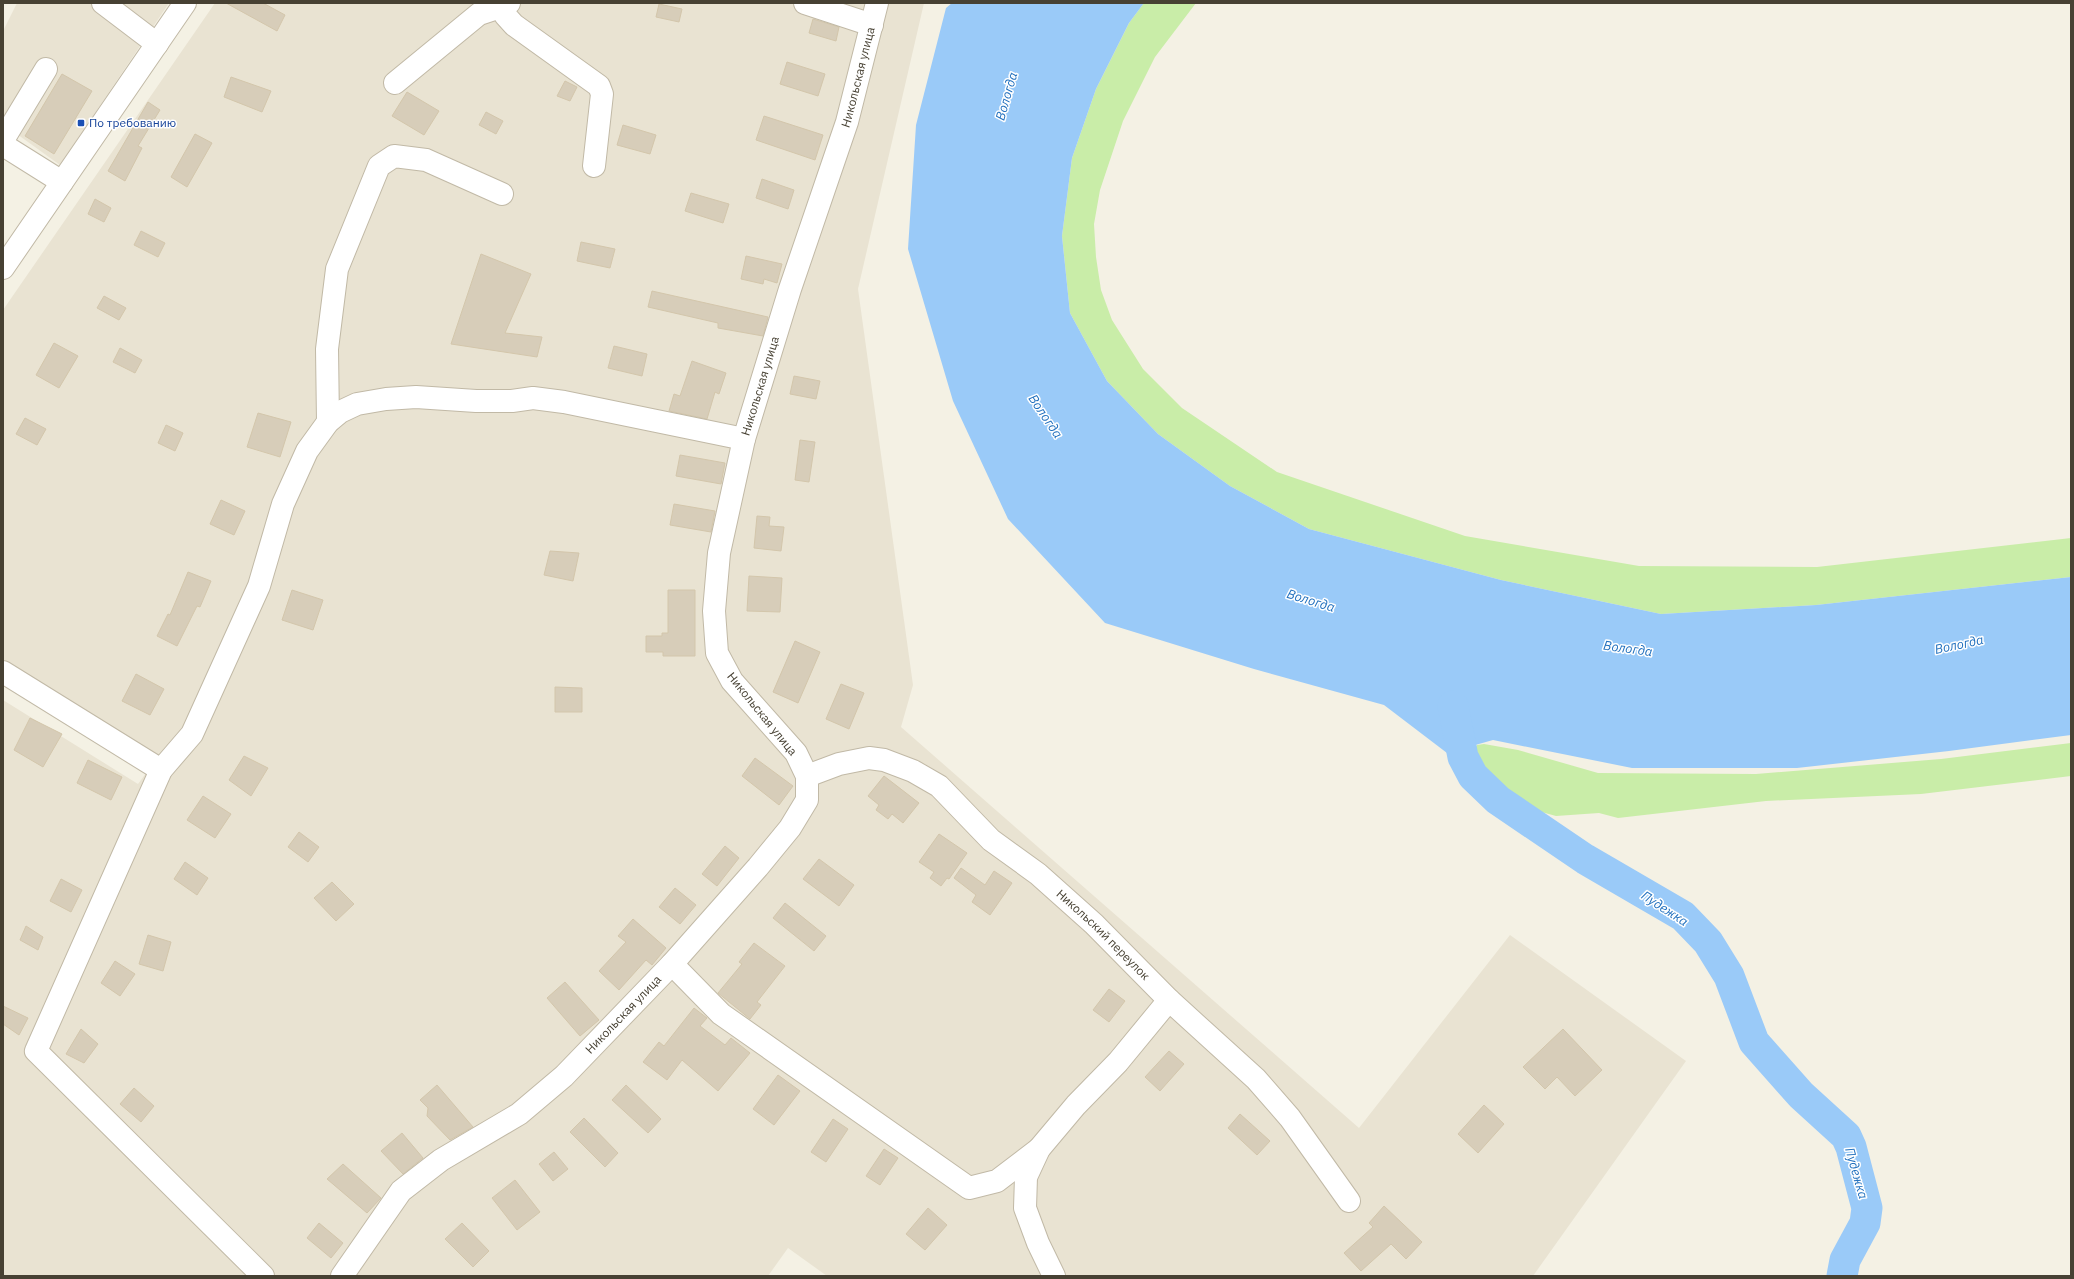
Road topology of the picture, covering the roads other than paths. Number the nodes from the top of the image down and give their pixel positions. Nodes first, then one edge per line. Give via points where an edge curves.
1 (103, 3) edge
2 (185, 3) edge
3 (805, 3) edge
4 (877, 3) edge
5 (508, 4) edge
6 (872, 25) junction
7 (157, 44) junction
8 (46, 69) dead end
9 (395, 83) dead end
10 (3, 140) edge
11 (3, 145) edge
12 (594, 166) dead end
13 (62, 182) junction
14 (502, 194) dead end
15 (3, 268) edge
16 (328, 422) junction
17 (744, 440) junction
18 (3, 672) edge
19 (161, 770) junction
20 (807, 776) junction
21 (672, 964) junction
22 (1169, 1000) junction
23 (1039, 1149) junction
24 (1349, 1201) dead end
25 (263, 1276) edge
26 (342, 1276) edge
27 (1054, 1276) edge

1 - 7 street
2 - 7 street
3 - 6 street
4 - 6 street, Никольская улица
5 - 9 street via 479,14
5 - 12 street via 505,14 514,25 599,86 602,94
6 - 17 street, Никольская улица via 847,122 790,289
7 - 13 street
8 - 10 street
11 - 13 street
13 - 15 street
14 - 16 street via 426,160 394,156 379,166 337,269 327,349
16 - 17 street via 340,412 357,404 386,399 416,397 512,401 534,398
16 - 19 street via 307,451 294,477 283,504 259,586 192,734
17 - 20 street, Никольская улица via 719,553 714,611 717,653 732,682 796,753
18 - 19 street
19 - 25 street via 36,1051
20 - 21 street, Никольская улица via 807,800 790,828
20 - 22 street, Никольский переулок via 840,764 869,758 884,760 913,771 939,786 991,840 1038,874 1094,924
21 - 23 street via 721,1014 969,1188 997,1181
21 - 26 street, Никольская улица via 553,1085 519,1114 442,1160 401,1191
22 - 23 street via 1118,1062 1076,1105
22 - 24 street, Никольский переулок via 1256,1079 1290,1118
23 - 27 street via 1026,1177 1025,1208

